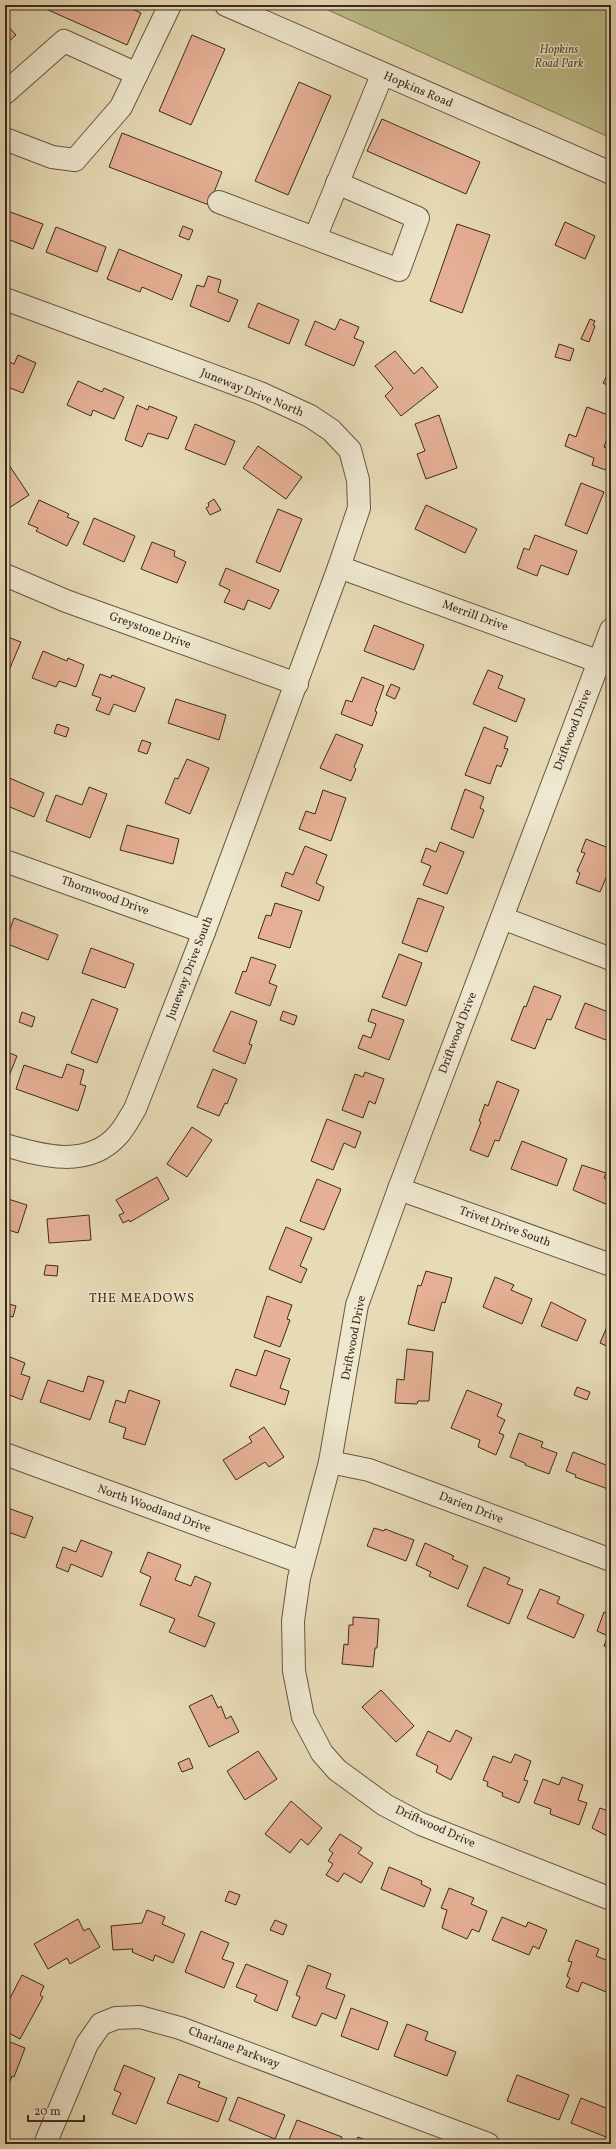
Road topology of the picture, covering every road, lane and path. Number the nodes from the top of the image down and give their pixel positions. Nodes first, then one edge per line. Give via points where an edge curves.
1 (170, 5) edge
2 (226, 5) edge
3 (137, 74) junction
4 (382, 74) junction
5 (5, 93) edge
6 (5, 139) edge
7 (611, 173) edge
8 (337, 183) junction
9 (219, 202) dead end
10 (315, 238) junction
11 (5, 299) edge
12 (339, 567) junction
13 (5, 575) edge
14 (611, 630) edge
15 (605, 664) edge
16 (297, 684) junction
17 (5, 861) edge
18 (502, 918) junction
19 (204, 932) junction
20 (611, 959) edge
21 (5, 1145) edge
22 (399, 1189) junction
23 (611, 1265) edge
24 (5, 1454) edge
25 (330, 1462) junction
26 (611, 1560) edge
27 (303, 1563) junction
28 (611, 1899) edge
29 (45, 2144) edge
30 (488, 2144) edge

1 - 3 street
2 - 4 street, Hopkins Road
3 - 5 street via 64,41
3 - 6 street via 121,107 75,160 52,157
4 - 7 street, Hopkins Road
4 - 8 street
8 - 10 street
8 - 10 street via 418,218 399,270
9 - 10 street
11 - 12 street, Juneway Drive North via 260,393 310,416 332,430 350,450 358,480 359,508
12 - 15 street, Merrill Drive
12 - 16 street, Juneway Drive North
13 - 16 street, Greystone Drive via 66,601
14 - 15 street, Driftwood Drive
15 - 18 street, Driftwood Drive
16 - 19 street, Juneway Drive South
17 - 19 street, Thornwood Drive
18 - 20 street
18 - 22 street, Driftwood Drive
19 - 21 street, Juneway Drive South via 135,1109 118,1135 100,1149 79,1158 40,1156
22 - 23 street, Trivet Drive South
22 - 25 street, Driftwood Drive via 357,1305
24 - 27 street, North Woodland Drive
25 - 26 street, Darien Drive via 369,1470
25 - 27 street, Driftwood Drive
27 - 28 street, Driftwood Drive via 293,1621 294,1671 303,1717 322,1753 337,1770 385,1805 421,1824
29 - 30 street, Charlane Parkway via 87,2044 101,2024 116,2018 140,2017 180,2028

